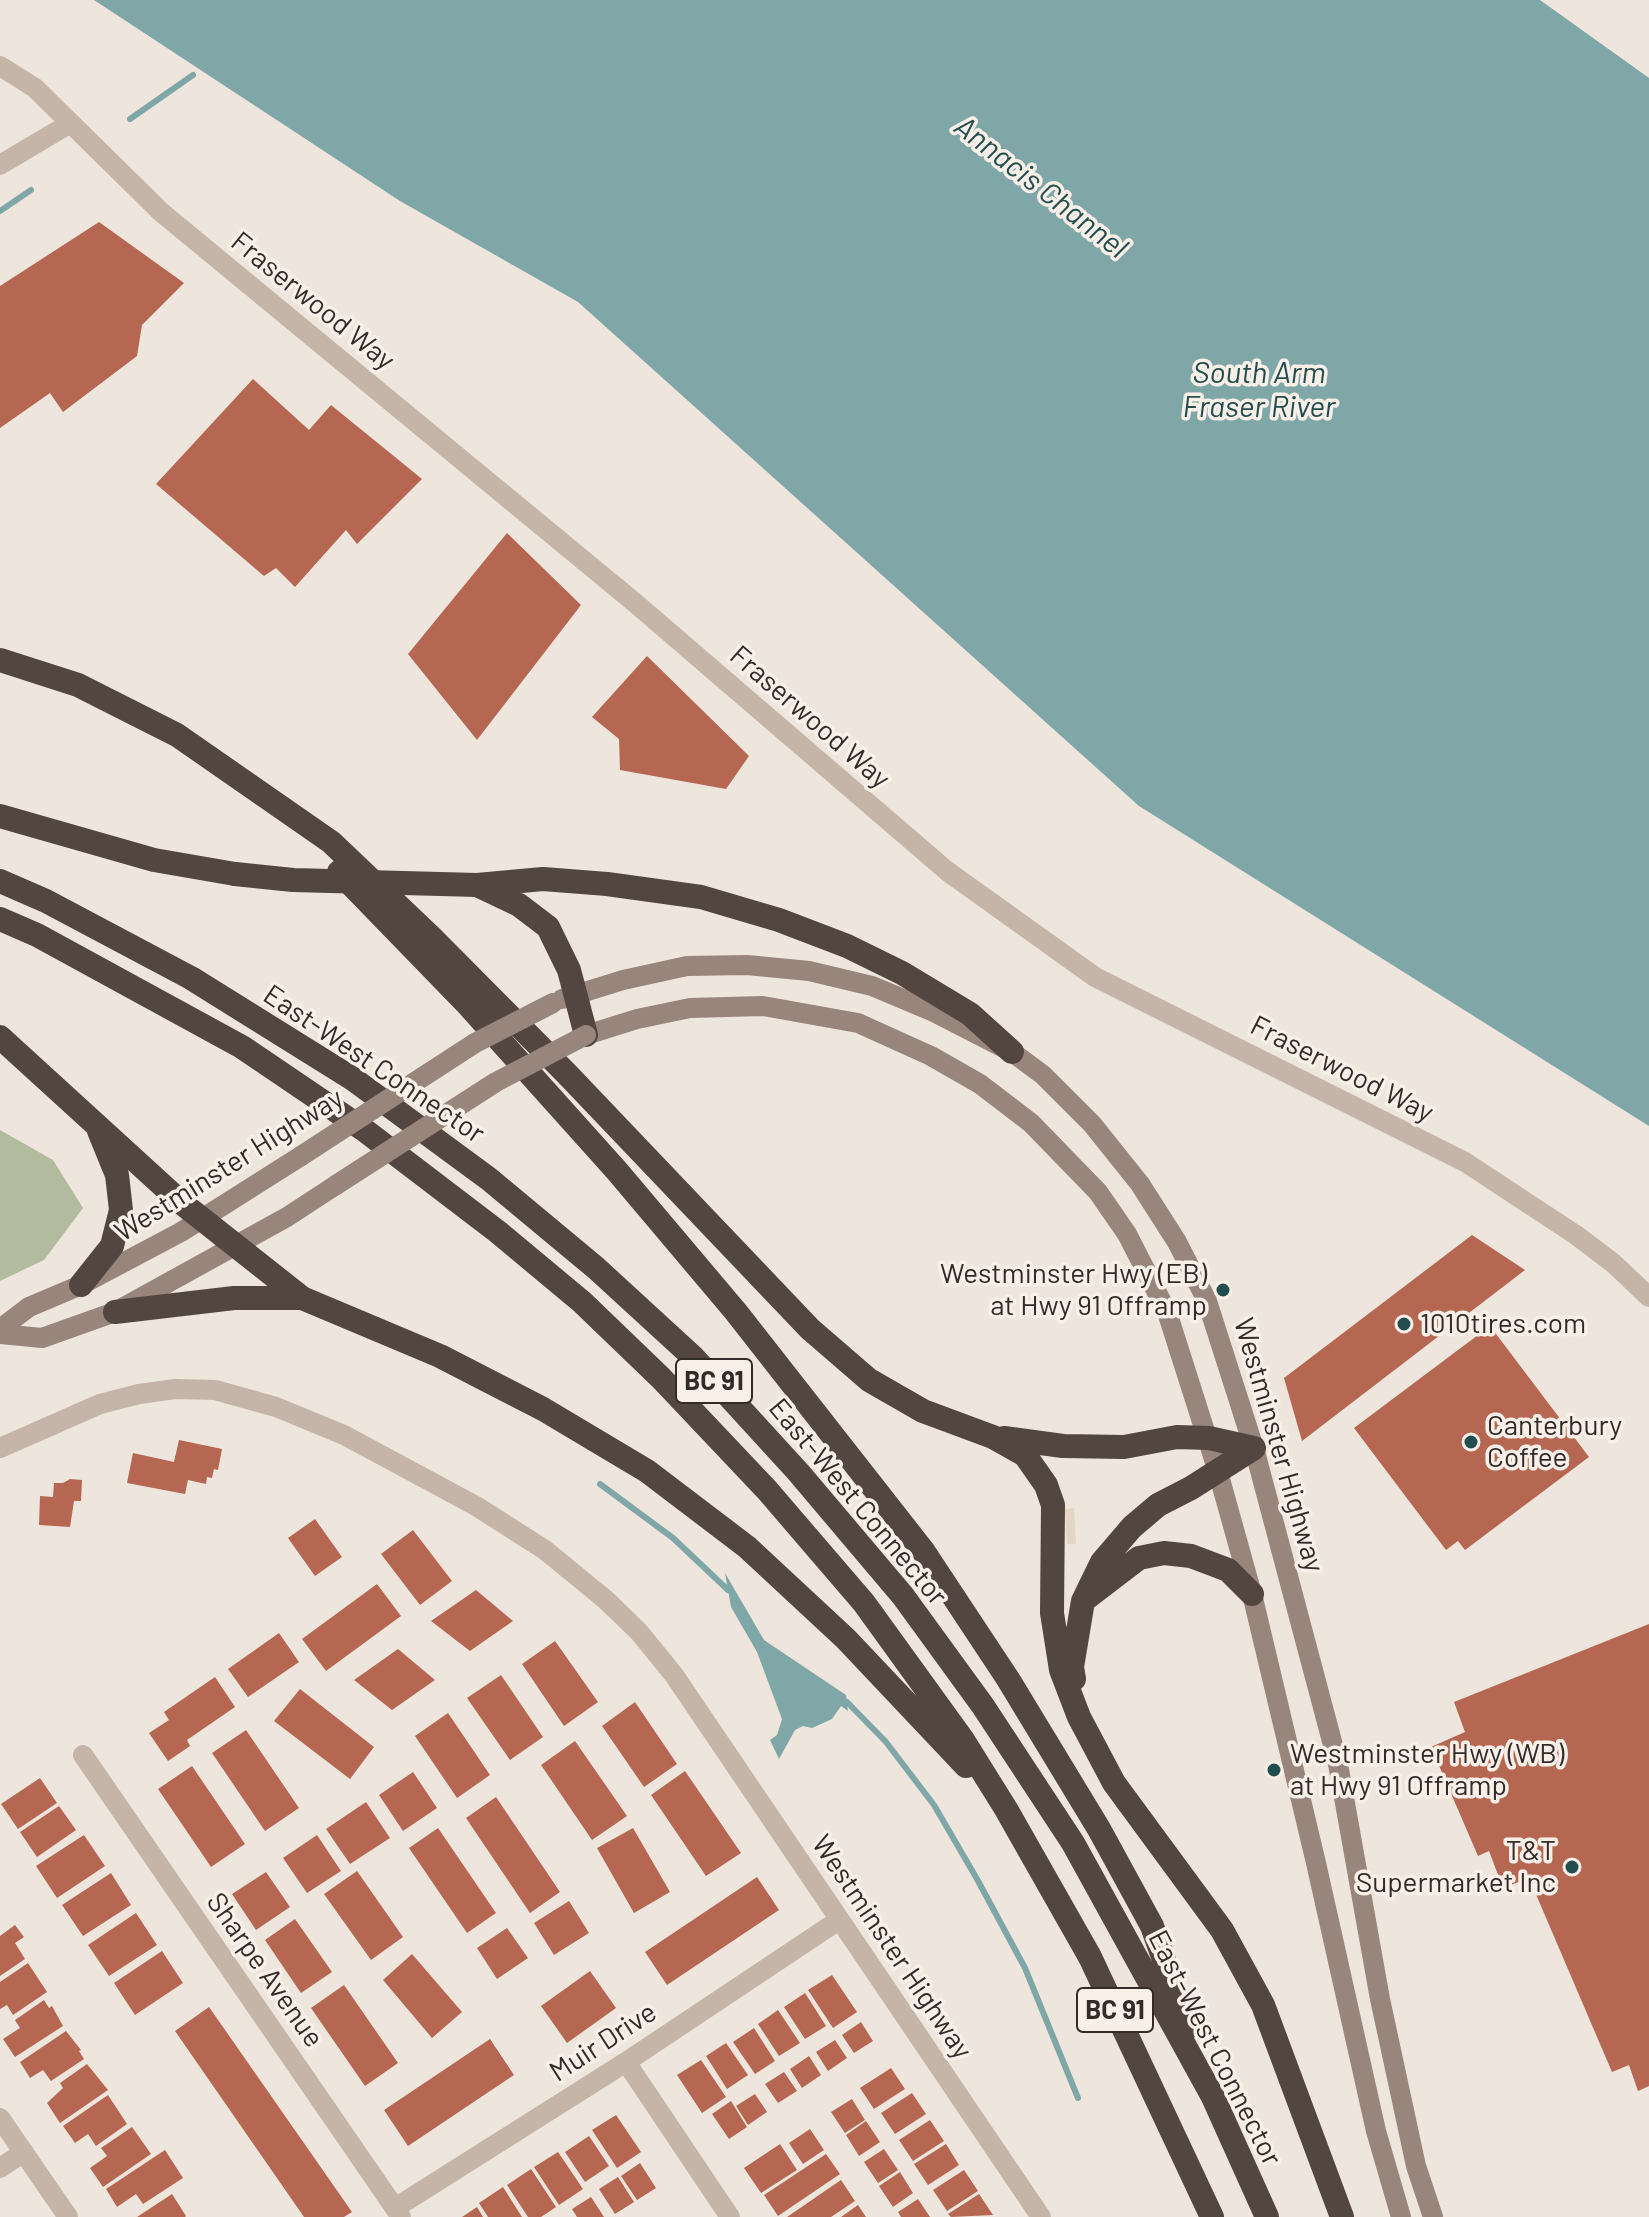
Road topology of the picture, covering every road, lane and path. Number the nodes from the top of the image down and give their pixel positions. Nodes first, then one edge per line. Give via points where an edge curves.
1 (0, 66) edge
2 (69, 124) junction
3 (0, 165) edge
4 (0, 660) edge
5 (254, 786) junction
6 (0, 816) edge
7 (0, 881) edge
8 (477, 885) junction
9 (0, 919) edge
10 (564, 998) junction
11 (586, 1035) junction
12 (0, 1037) edge
13 (1012, 1052) junction
14 (97, 1125) junction
15 (203, 1218) junction
16 (236, 1245) junction
17 (81, 1285) junction
18 (1649, 1297) edge
19 (302, 1298) junction
20 (115, 1312) junction
21 (0, 1332) edge
22 (993, 1437) junction
23 (1209, 1438) junction
24 (0, 1448) edge
25 (1254, 1448) junction
26 (1218, 1472) junction
27 (1252, 1594) junction
28 (1083, 1601) junction
29 (1079, 1717) junction
30 (83, 1755) dead end
31 (1006, 1809) junction
32 (839, 1920) junction
33 (626, 2062) junction
34 (1213, 2097) junction
35 (0, 2118) edge
36 (24, 2152) junction
37 (0, 2168) edge
38 (398, 2212) edge
39 (68, 2217) edge
40 (730, 2217) edge
41 (1041, 2217) edge
42 (1212, 2217) edge
43 (1267, 2217) edge
44 (1342, 2217) edge
45 (1401, 2217) edge
46 (1433, 2217) edge

1 - 2 street, Fraserwood Way via 35,88
2 - 3 street
2 - 18 street, Fraserwood Way via 161,212 623,593 947,871 1095,977 1465,1162 1576,1235
4 - 5 highway via 78,685 177,735
5 - 22 highway via 331,842 432,938 810,1329 896,1396
5 - 34 highway via 469,1006 617,1171 736,1312 924,1552 1016,1691 1152,1926
6 - 8 highway, bridge via 154,860 235,874
7 - 34 highway, East-West Connector / BC 91 via 191,978 353,1079 489,1179 693,1357 894,1585 983,1706 1073,1843
8 - 10 highway via 519,905 548,927 569,970
8 - 13 highway via 543,879 607,884 701,897 779,920 902,973 970,1014
9 - 31 highway, BC 91 via 242,1047 363,1129 582,1302 767,1490 864,1603
10 - 11 highway
10 - 13 main road, Westminster Highway via 687,966 809,971 872,986
10 - 15 main road, Westminster Highway, bridge via 475,1043
11 - 16 main road, Westminster Highway, bridge via 496,1082
11 - 23 main road, Westminster Highway via 690,1008 763,1006 858,1023 980,1084 1068,1159 1127,1234 1167,1312
12 - 14 highway
13 - 25 main road, Westminster Highway via 1092,1124 1177,1242 1207,1301
14 - 15 highway
14 - 17 highway via 117,1175 121,1210 112,1246
15 - 16 highway
15 - 17 main road, Westminster Highway
16 - 19 highway
16 - 20 main road, Westminster Highway
17 - 21 main road, Westminster Highway via 29,1307
19 - 20 highway via 234,1298
19 - 31 highway via 440,1356 647,1471 747,1547 846,1639
20 - 21 main road, Westminster Highway via 42,1338
22 - 23 highway via 1093,1447
22 - 29 highway via 1025,1455 1053,1505 1052,1613 1061,1670
23 - 25 highway
23 - 26 main road, Westminster Highway
24 - 32 street, Westminster Highway via 100,1404 175,1389 215,1390 276,1407 344,1435 476,1506 545,1550 639,1632 711,1728
25 - 26 highway
25 - 46 main road, Westminster Highway via 1338,1764 1380,1999 1416,2166
26 - 27 main road, Westminster Highway
26 - 28 highway via 1158,1505 1132,1527 1102,1562
27 - 28 highway via 1228,1570 1191,1556 1164,1553 1139,1558
27 - 45 main road, Westminster Highway via 1376,2131
28 - 29 highway via 1072,1667
29 - 44 highway via 1114,1783 1222,1930 1263,2005
30 - 38 street, Sharpe Avenue
31 - 42 highway, BC 91 via 1090,1957
32 - 33 street, Muir Drive
32 - 41 street, Westminster Highway
33 - 38 street, Muir Drive
33 - 40 street
34 - 43 highway, East-West Connector / BC 91
35 - 36 street
36 - 37 street
36 - 39 street

